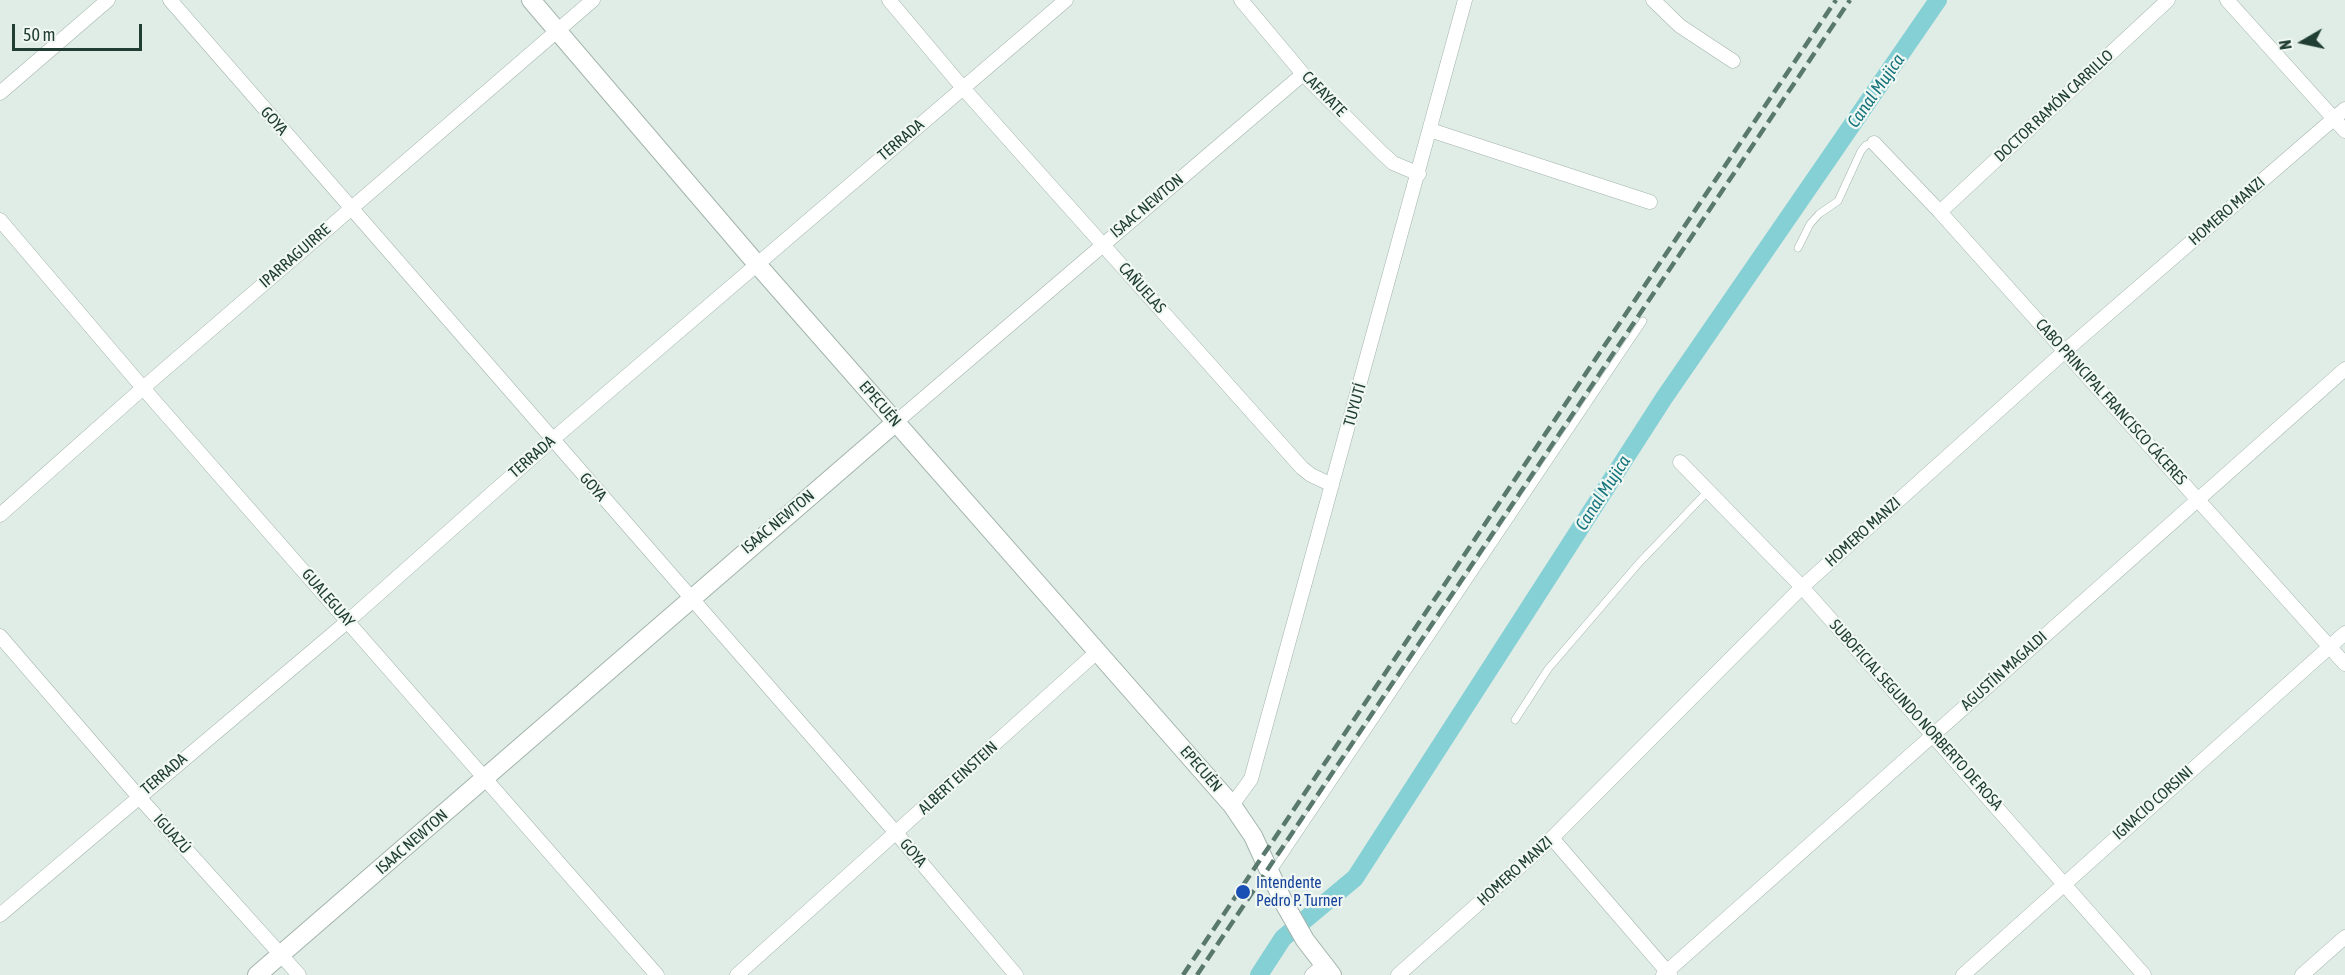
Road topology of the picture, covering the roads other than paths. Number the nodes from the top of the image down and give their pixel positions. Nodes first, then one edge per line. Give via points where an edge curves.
1 (108, 0) edge
2 (170, 0) edge
3 (531, 0) edge
4 (593, 0) edge
5 (889, 0) edge
6 (1066, 0) edge
7 (1242, 0) edge
8 (1465, 0) edge
9 (1653, 0) edge
10 (2168, 0) edge
11 (2227, 0) edge
12 (558, 31) junction
13 (1733, 61) dead end
14 (1303, 74) junction
15 (963, 88) junction
16 (0, 93) edge
17 (2345, 109) edge
18 (2334, 119) junction
19 (1430, 130) junction
20 (2345, 131) edge
21 (1874, 143) joint
22 (1419, 174) junction
23 (1650, 202) dead end
24 (350, 209) junction
25 (1940, 212) junction
26 (0, 220) edge
27 (1102, 244) junction
28 (1798, 248) dead end
29 (756, 263) junction
30 (1643, 321) dead end
31 (2065, 351) junction
32 (2345, 369) edge
33 (143, 388) junction
34 (896, 422) junction
35 (552, 440) junction
36 (1680, 462) dead end
37 (1332, 485) junction
38 (1709, 490) junction
39 (2198, 498) junction
40 (0, 515) edge
41 (1802, 587) junction
42 (690, 598) junction
43 (348, 621) junction
44 (2345, 633) edge
45 (0, 636) edge
46 (2329, 646) junction
47 (1098, 651) junction
48 (2345, 664) edge
49 (1515, 720) dead end
50 (1934, 734) junction
51 (486, 779) junction
52 (138, 796) junction
53 (1232, 805) junction
54 (897, 834) junction
55 (1552, 838) junction
56 (1269, 876) junction
57 (2063, 883) junction
58 (0, 915) edge
59 (2345, 937) edge
60 (281, 954) junction
61 (1323, 971) edge
62 (1667, 974) edge
63 (257, 975) edge
64 (299, 975) edge
65 (657, 975) edge
66 (737, 975) edge
67 (1016, 975) edge
68 (1398, 975) edge
69 (1963, 975) edge
70 (2144, 975) edge
71 (2302, 975) edge

1 - 16 street
2 - 24 street, GOYA
3 - 12 street, EPECUÉN
4 - 12 street, IPARRAGUIRRE
5 - 15 street, CAÑUELAS
6 - 15 street, TERRADA
7 - 14 street, CAFAYATE
8 - 19 street, TUYUTÍ
9 - 13 street via 1680,26
10 - 25 street, DOCTOR RAMÓN CARRILLO
11 - 18 street
12 - 24 street, IPARRAGUIRRE
12 - 29 street, EPECUÉN
14 - 22 street, CAFAYATE via 1393,163
14 - 27 street, ISAAC NEWTON
15 - 27 street, CAÑUELAS
15 - 29 street, TERRADA
17 - 18 street, HOMERO MANZI
18 - 20 street
18 - 31 street, HOMERO MANZI
19 - 22 street, TUYUTÍ
19 - 23 street
21 - 25 street, CABO PRINCIPAL FRANCISCO CÁCERES
21 - 28 lane via 1866,145 1838,201 1810,224
22 - 37 street, TUYUTÍ
24 - 33 street, IPARRAGUIRRE
24 - 35 street, GOYA
25 - 31 street, CABO PRINCIPAL FRANCISCO CÁCERES
26 - 33 street, GUALEGUAY
27 - 34 street, ISAAC NEWTON
27 - 37 street, CAÑUELAS via 1302,468
29 - 34 street, EPECUÉN
29 - 35 street, TERRADA
30 - 56 lane
31 - 39 street, CABO PRINCIPAL FRANCISCO CÁCERES
31 - 41 street, HOMERO MANZI
32 - 39 street, AGUSTÍN MAGALDI
33 - 40 street, IPARRAGUIRRE
33 - 43 street, GUALEGUAY
34 - 42 street, ISAAC NEWTON
34 - 47 street, EPECUÉN
35 - 42 street, GOYA
35 - 43 street, TERRADA
36 - 38 street, SUBOFICIAL SEGUNDO NORBERTO DE ROSA
37 - 53 street, TUYUTÍ via 1251,779
38 - 41 street, SUBOFICIAL SEGUNDO NORBERTO DE ROSA
38 - 49 lane via 1639,563 1548,669
39 - 46 street, CABO PRINCIPAL FRANCISCO CÁCERES
39 - 50 street, AGUSTÍN MAGALDI
41 - 50 street, SUBOFICIAL SEGUNDO NORBERTO DE ROSA
41 - 55 street, HOMERO MANZI
42 - 51 street, ISAAC NEWTON
42 - 54 street, GOYA
43 - 51 street, GUALEGUAY
43 - 52 street, TERRADA
44 - 46 street, IGNACIO CORSINI
45 - 52 street, IGUAZÚ
46 - 48 street, CABO PRINCIPAL FRANCISCO CÁCERES
46 - 57 street, IGNACIO CORSINI
47 - 53 street, EPECUÉN
47 - 54 street, ALBERT EINSTEIN
50 - 57 street, SUBOFICIAL SEGUNDO NORBERTO DE ROSA
50 - 62 street, AGUSTÍN MAGALDI
51 - 60 street, ISAAC NEWTON
51 - 65 street, GUALEGUAY
52 - 58 street, TERRADA
52 - 60 street, IGUAZÚ
53 - 56 street, EPECUÉN via 1253,836
54 - 66 street, ALBERT EINSTEIN
54 - 67 street, GOYA
55 - 62 street
55 - 68 street, HOMERO MANZI
56 - 61 street, EPECUÉN
57 - 69 street, IGNACIO CORSINI
57 - 70 street, SUBOFICIAL SEGUNDO NORBERTO DE ROSA
59 - 71 street
60 - 63 street, ISAAC NEWTON
60 - 64 street, IGUAZÚ

